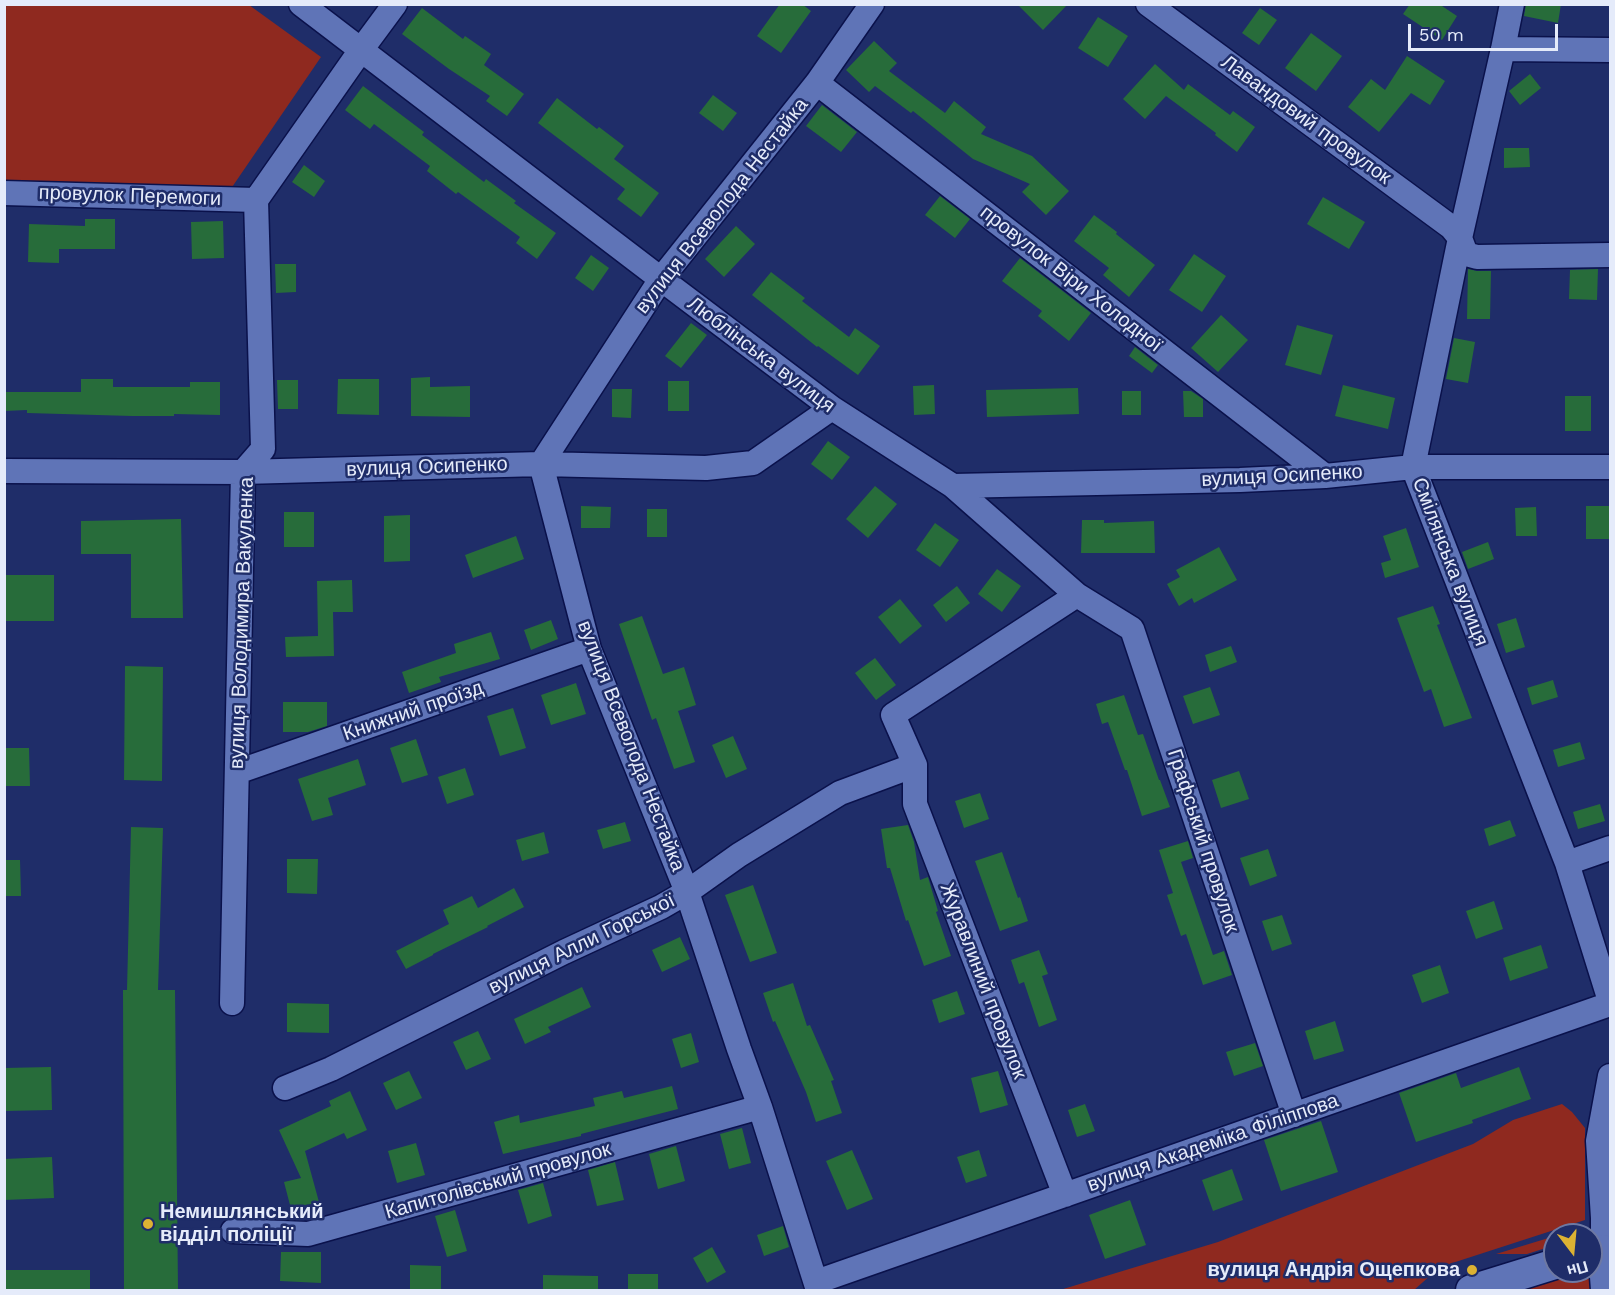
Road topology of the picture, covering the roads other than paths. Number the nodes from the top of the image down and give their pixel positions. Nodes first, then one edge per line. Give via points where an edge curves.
1 (301, 4) edge
2 (395, 4) edge
3 (872, 4) edge
4 (1148, 4) edge
5 (1512, 4) edge
6 (1503, 49) junction
7 (361, 50) junction
8 (1611, 50) edge
9 (817, 83) junction
10 (4, 193) edge
11 (256, 200) junction
12 (1460, 238) junction
13 (1611, 255) edge
14 (661, 279) junction
15 (832, 408) junction
16 (541, 464) junction
17 (1413, 467) junction
18 (1611, 467) edge
19 (4, 471) edge
20 (243, 472) junction
21 (1325, 476) junction
22 (953, 486) junction
23 (1077, 595) junction
24 (589, 649) junction
25 (915, 765) junction
26 (237, 772) junction
27 (1611, 848) edge
28 (1567, 863) junction
29 (687, 892) junction
30 (232, 1003) dead end
31 (1611, 1003) edge
32 (1611, 1076) edge
33 (285, 1088) dead end
34 (760, 1107) junction
35 (1294, 1115) junction
36 (1065, 1194) junction
37 (1603, 1223) edge
38 (233, 1231) dead end
39 (1603, 1260) edge
40 (1543, 1268) edge
41 (817, 1286) edge
42 (1471, 1290) edge
43 (1606, 1290) edge

1 - 7 street, Люблінська вулиця
2 - 7 street
3 - 9 street, вулиця Всеволода Нестайка
4 - 12 street, Лавандовий провулок via 1451,227
5 - 6 street, Смілянська вулиця
6 - 8 street
6 - 12 street, Смілянська вулиця
7 - 11 street
7 - 14 street, Люблінська вулиця
9 - 14 street, вулиця Всеволода Нестайка
9 - 21 street, провулок Віри Холодної
10 - 11 street, провулок Перемоги
11 - 20 street, вулиця Володимира Вакуленка via 263,449
12 - 13 street, Лавандовий провулок via 1466,254 1477,257
12 - 17 street, Смілянська вулиця
14 - 15 street, Люблінська вулиця
14 - 16 street, вулиця Всеволода Нестайка
15 - 16 street, вулиця Осипенко via 753,463 706,468
15 - 22 street, Люблінська вулиця
16 - 20 street, вулиця Осипенко
16 - 24 street, вулиця Всеволода Нестайка
17 - 18 street, вулиця Осипенко
17 - 21 street, вулиця Осипенко
17 - 28 street, Смілянська вулиця
19 - 20 street, вулиця Осипенко
20 - 26 street, вулиця Володимира Вакуленка
21 - 22 street, вулиця Осипенко
22 - 23 street, Люблінська вулиця
23 - 25 street via 893,715
23 - 35 street, Графський провулок via 1132,629
24 - 26 street, Книжний проїзд
24 - 29 street, вулиця Всеволода Нестайка
25 - 29 street, вулиця Алли Горської via 840,794 739,855
25 - 36 street, Журавлиний провулок via 915,804
26 - 30 street, вулиця Володимира Вакуленка
27 - 28 street
28 - 31 street, Смілянська вулиця
29 - 33 street, вулиця Алли Горської via 331,1069
29 - 34 street, вулиця Всеволода Нестайка
31 - 35 street, вулиця Академіка Філіппова
32 - 37 street via 1598,1141
34 - 38 street, Капитолівський провулок via 308,1234
34 - 41 street, вулиця Всеволода Нестайка
35 - 36 street, вулиця Академіка Філіппова
36 - 41 street, вулиця Академіка Філіппова
39 - 43 street
40 - 42 street

